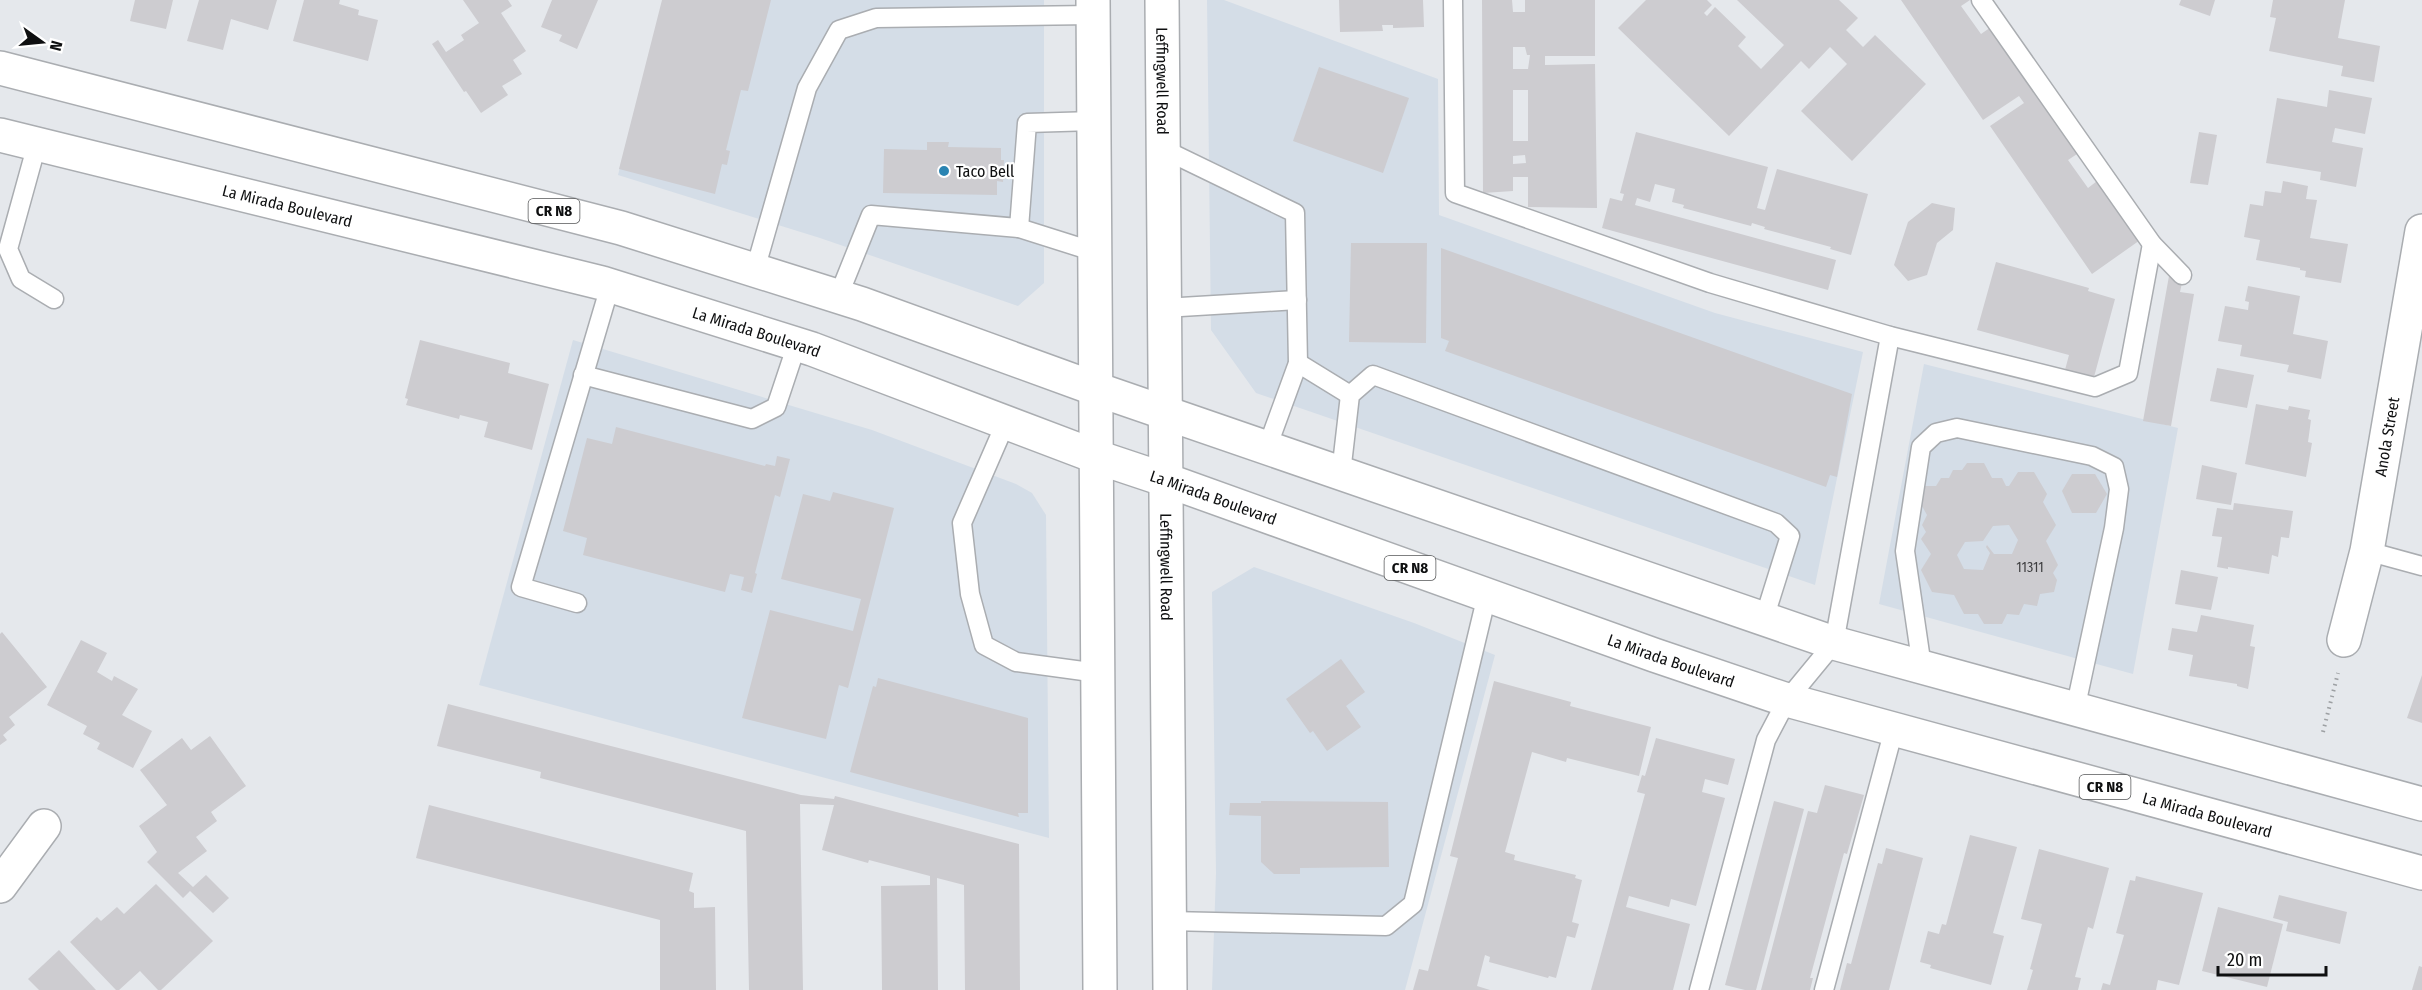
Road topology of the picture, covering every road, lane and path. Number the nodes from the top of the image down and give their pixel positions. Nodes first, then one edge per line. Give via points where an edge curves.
1 (1162, 0) edge
2 (1453, 0) edge
3 (1981, 0) edge
4 (1093, 8) edge
5 (0, 68) edge
6 (1094, 121) junction
7 (0, 135) edge
8 (37, 144) junction
9 (1163, 148) junction
10 (1019, 228) junction
11 (2422, 231) edge
12 (2152, 244) junction
13 (1095, 252) junction
14 (755, 270) junction
15 (2182, 275) dead end
16 (610, 286) junction
17 (838, 297) junction
18 (54, 299) dead end
19 (1297, 300) junction
20 (1164, 308) junction
21 (1890, 336) junction
22 (797, 344) junction
23 (1298, 363) junction
24 (583, 375) junction
25 (1096, 389) junction
26 (1350, 394) junction
27 (1165, 412) junction
28 (1006, 422) junction
29 (1267, 448) junction
30 (1097, 457) junction
31 (1341, 473) junction
32 (1166, 480) junction
33 (2367, 551) junction
34 (2422, 566) edge
35 (1487, 595) junction
36 (577, 603) dead end
37 (1764, 619) junction
38 (2344, 640) joint
39 (1834, 643) junction
40 (1922, 667) junction
41 (1098, 673) junction
42 (1787, 700) junction
43 (2075, 710) junction
44 (1894, 729) junction
45 (2323, 732) dead end
46 (2422, 804) edge
47 (44, 826) dead end
48 (2422, 873) edge
49 (0, 886) edge
50 (1169, 921) junction
51 (1100, 990) edge
52 (1170, 990) edge
53 (1699, 990) edge
54 (1824, 990) edge

1 - 9 main road, Leffingwell Road
2 - 21 lane via 1455,193 1710,283
3 - 12 lane
4 - 6 main road
4 - 14 lane via 876,18 839,30 807,88
5 - 14 main road, CR N8 via 621,228
6 - 10 lane via 1027,123
6 - 13 main road
7 - 8 main road, La Mirada Boulevard / CR N8
8 - 16 main road, La Mirada Boulevard / CR N8
8 - 18 lane via 8,249 21,279
9 - 19 lane via 1295,213
9 - 20 main road, Leffingwell Road
10 - 13 lane
10 - 17 lane via 871,214
11 - 33 main road, Anola Street
12 - 15 lane
12 - 21 lane via 2128,373 2096,387
13 - 25 main road
14 - 17 main road, CR N8
16 - 22 main road, La Mirada Boulevard / CR N8
16 - 24 lane
17 - 25 main road, CR N8
19 - 20 lane
19 - 23 lane
20 - 27 main road, Leffingwell Road
21 - 39 lane
22 - 24 lane via 776,407 752,419
22 - 28 main road, La Mirada Boulevard / CR N8
23 - 26 lane
23 - 29 lane
24 - 36 lane via 521,587
25 - 27 main road, CR N8
25 - 30 main road
26 - 31 lane
26 - 37 lane via 1373,375 1776,523 1790,536
27 - 29 main road, CR N8
27 - 32 main road, Leffingwell Road
28 - 30 main road, La Mirada Boulevard / CR N8
28 - 41 lane via 962,523 970,594 984,645 1016,662
29 - 31 main road, CR N8
30 - 32 main road, La Mirada Boulevard / CR N8
30 - 41 main road
31 - 37 main road, CR N8
32 - 35 main road, La Mirada Boulevard / CR N8
32 - 50 main road, Leffingwell Road
33 - 34 lane
33 - 38 main road, Anola Street
35 - 42 main road, La Mirada Boulevard / CR N8
35 - 50 lane via 1413,903 1386,926
37 - 39 main road, CR N8
38 - 45 path
39 - 40 main road, CR N8
39 - 42 lane
40 - 43 main road, CR N8
40 - 43 lane via 1905,551 1921,447 1936,433 1957,428 2092,456 2114,467 2119,489
41 - 51 main road
42 - 44 main road, La Mirada Boulevard / CR N8
42 - 53 lane via 1766,740
43 - 46 main road, CR N8
44 - 48 main road, La Mirada Boulevard / CR N8
44 - 54 lane
47 - 49 main road
50 - 52 main road, Leffingwell Road

